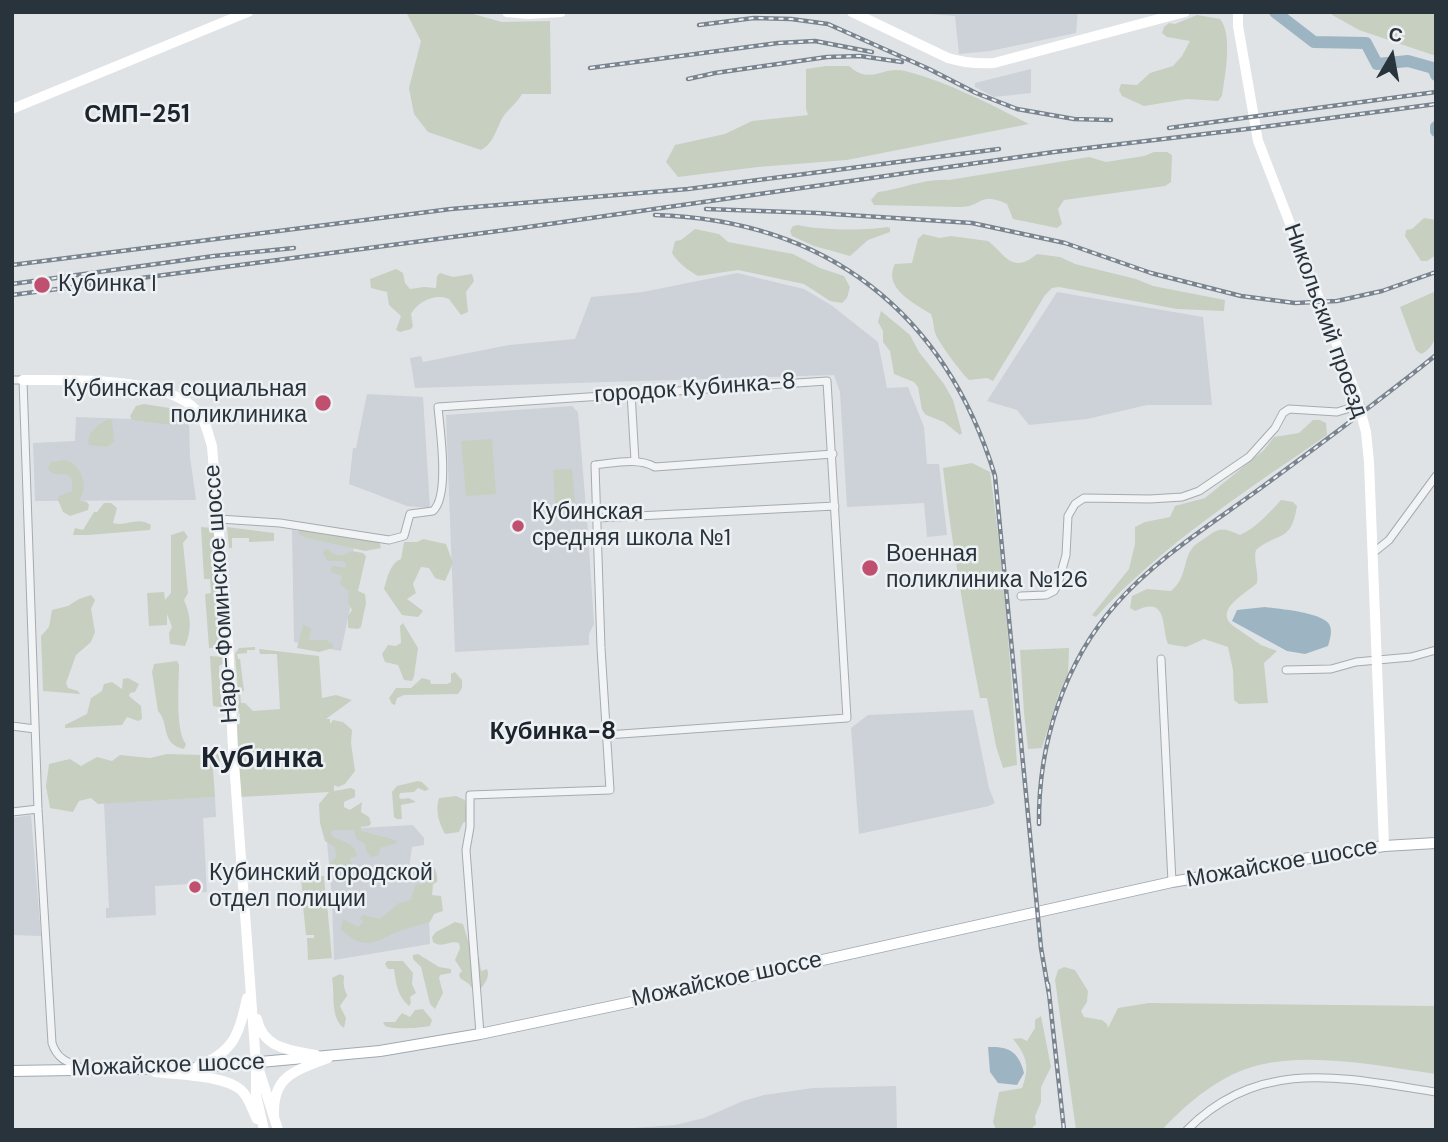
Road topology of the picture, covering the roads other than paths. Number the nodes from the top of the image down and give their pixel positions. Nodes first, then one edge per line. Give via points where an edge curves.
1 (507, 12) edge
2 (561, 12) edge
3 (852, 12) edge
4 (1185, 12) edge
5 (1238, 12) edge
6 (246, 13) edge
7 (12, 109) edge
8 (18, 380) edge
9 (631, 393) junction
10 (1360, 405) junction
11 (833, 454) junction
12 (635, 461) junction
13 (1436, 475) edge
14 (835, 506) junction
15 (597, 518) junction
16 (219, 519) junction
17 (1373, 553) junction
18 (1021, 596) dead end
19 (1436, 650) edge
20 (1161, 659) dead end
21 (1376, 659) junction
22 (1286, 670) dead end
23 (12, 726) edge
24 (36, 729) junction
25 (607, 735) junction
26 (38, 809) junction
27 (12, 813) edge
28 (1436, 843) edge
29 (1384, 846) junction
30 (1172, 883) junction
31 (250, 988) junction
32 (480, 1034) junction
33 (331, 1057) junction
34 (256, 1064) junction
35 (195, 1068) junction
36 (134, 1070) junction
37 (12, 1071) edge
38 (89, 1071) junction
39 (1436, 1092) edge
40 (274, 1117) junction
41 (263, 1130) edge
42 (278, 1130) edge
43 (1187, 1130) edge

1 - 2 street
3 - 4 street via 948,58 982,64
5 - 10 street, Никольский проезд via 1258,141
6 - 7 street
8 - 16 street, Наро-Фоминское шоссе via 115,382 170,393 195,409 212,446
8 - 24 street
9 - 11 street, городок Кубинка-8 via 827,381
9 - 12 street
9 - 16 street, городок Кубинка-8 via 439,407 439,504 433,512 410,514 404,536 396,539
10 - 17 street, Никольский проезд via 1369,461
10 - 18 street via 1337,412 1283,412 1249,457 1199,491 1150,499 1084,498 1068,516 1066,555 1054,591
11 - 12 street via 655,467
11 - 14 street, городок Кубинка-8
12 - 15 street via 595,465
13 - 17 street via 1389,540
14 - 15 street
14 - 25 street, городок Кубинка-8 via 847,718
15 - 25 street
16 - 31 street, Наро-Фоминское шоссе
17 - 21 street, Никольский проезд
19 - 21 street
20 - 30 street
21 - 22 street via 1331,669
21 - 29 street, Никольский проезд
23 - 24 street
24 - 26 street
25 - 32 street via 610,790 470,795 466,850
26 - 27 street
26 - 38 street via 52,1042 55,1054
28 - 29 main road, Можайское шоссе
29 - 30 main road, Можайское шоссе
30 - 32 main road, Можайское шоссе
31 - 33 street via 258,1027 270,1042 286,1050
31 - 34 street, Наро-Фоминское шоссе
31 - 35 street via 232,1044
32 - 33 main road, Можайское шоссе
33 - 34 main road, Можайское шоссе
33 - 40 street via 285,1078 275,1094
34 - 35 main road, Можайское шоссе
34 - 40 street, Наро-Фоминское шоссе
34 - 41 street, Наро-Фоминское шоссе
35 - 36 main road, Можайское шоссе
36 - 38 main road, Можайское шоссе
36 - 41 street via 214,1080 238,1088
37 - 38 main road, Можайское шоссе
39 - 43 street via 1295,1077 1229,1096
40 - 42 street, Наро-Фоминское шоссе

